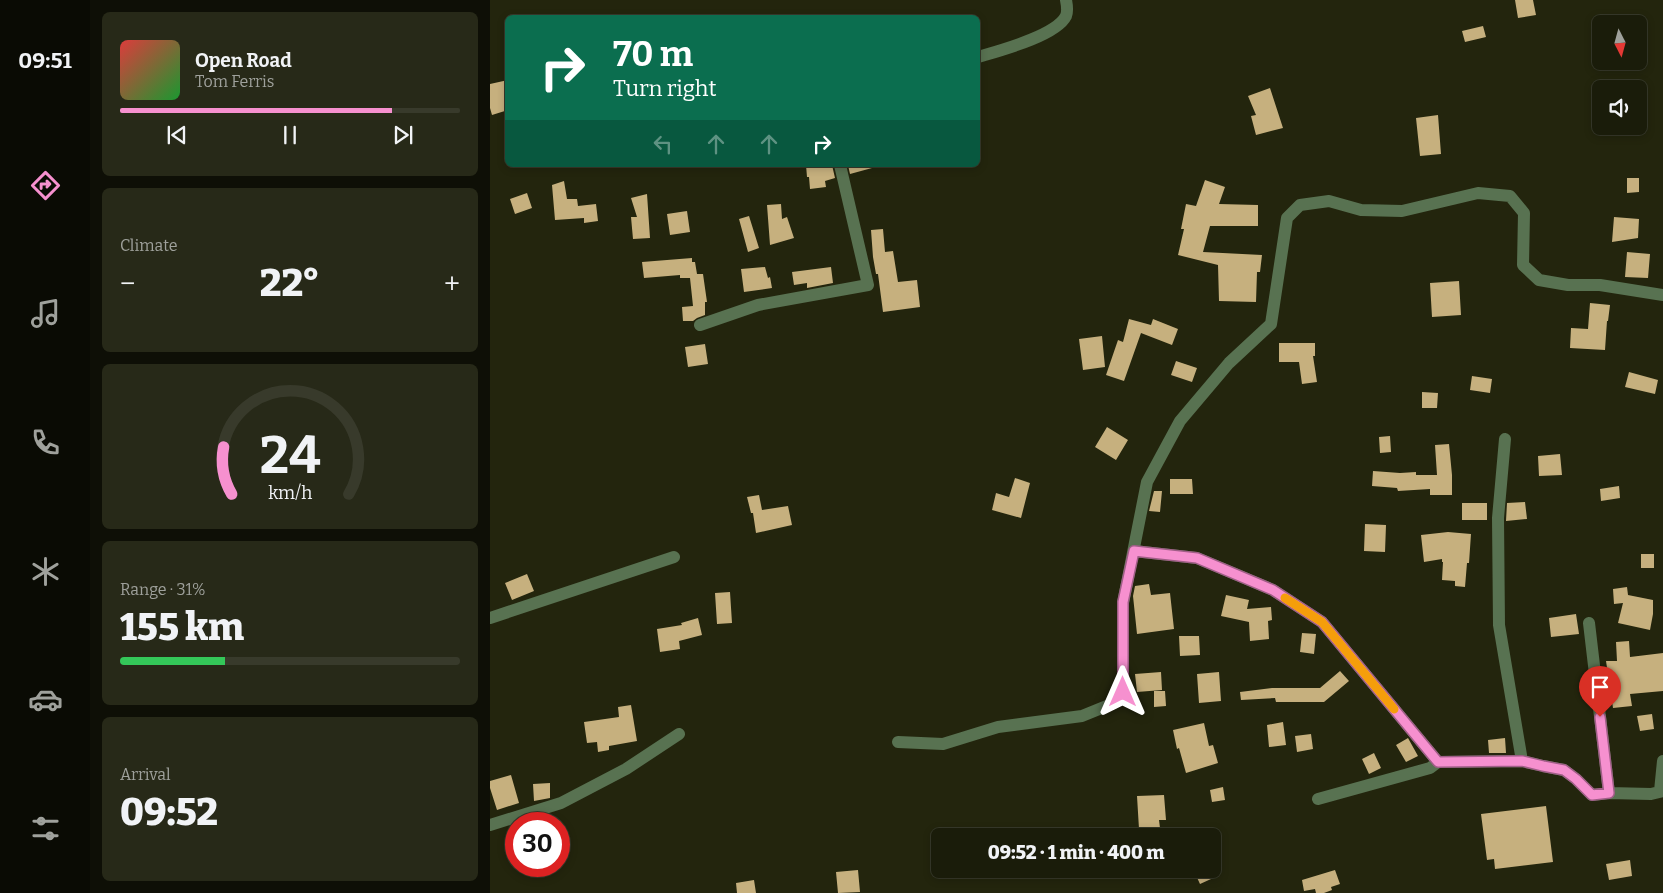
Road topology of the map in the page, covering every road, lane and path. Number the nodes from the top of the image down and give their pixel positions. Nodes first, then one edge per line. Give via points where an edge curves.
1 (1066, 0) edge
2 (980, 56) edge
3 (840, 167) edge
4 (1663, 295) edge
5 (700, 325) dead end
6 (1505, 438) dead end
7 (1134, 551) junction
8 (674, 557) dead end
9 (490, 618) edge
10 (1590, 623) dead end
11 (679, 734) dead end
12 (898, 742) dead end
13 (1663, 760) edge
14 (1522, 761) junction
15 (1438, 762) junction
16 (1661, 791) edge
17 (1609, 793) junction
18 (1318, 799) dead end
19 (490, 825) edge

1 - 2 street via 1066,15 1059,24 1024,43
3 - 5 street via 868,285 758,305
4 - 7 street via 1539,280 1523,265 1524,213 1510,196 1478,193 1402,211 1361,210 1330,201 1300,204 1287,218 1271,324 1229,363 1180,421 1147,482
6 - 14 street via 1498,518 1499,625
7 - 12 street via 1123,602 1123,692 1114,703 1082,716 998,727 943,744
7 - 15 street via 1197,558 1273,590 1322,622
8 - 9 street
10 - 17 street
11 - 19 street via 626,769 561,803
13 - 16 street
14 - 15 street
14 - 17 street via 1564,770 1592,795
15 - 18 street via 1430,768
16 - 17 street via 1651,794

